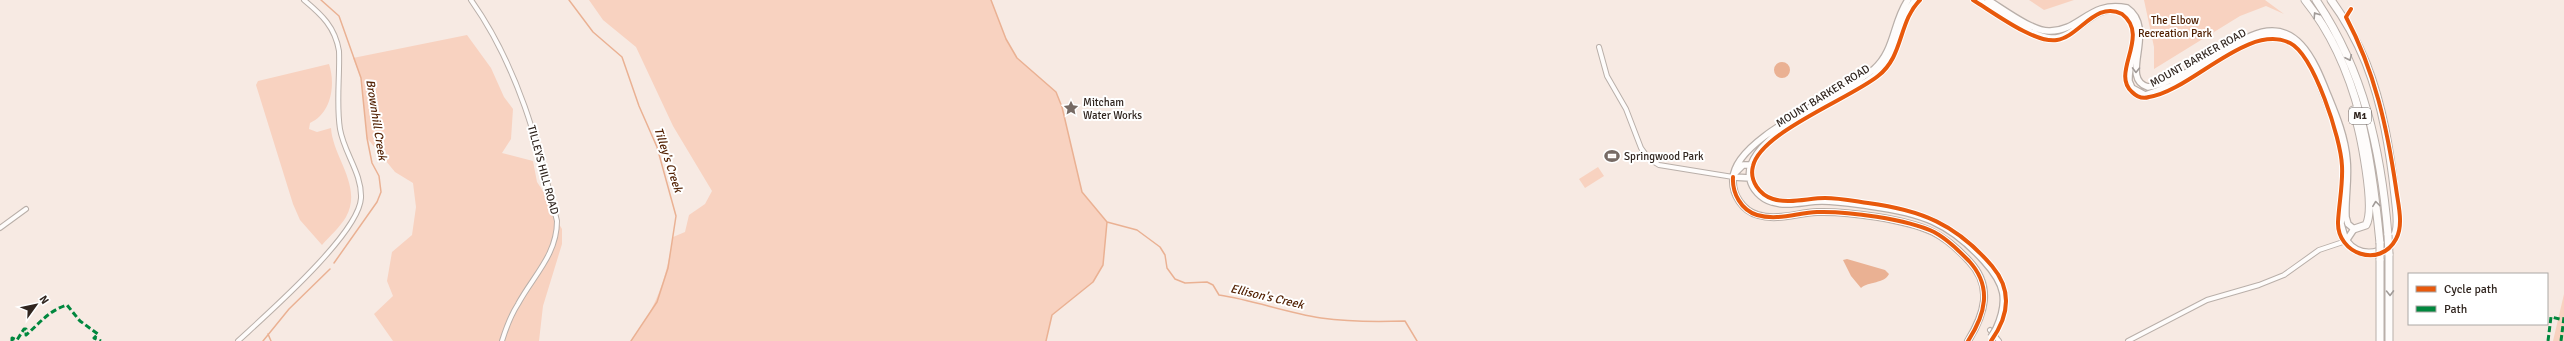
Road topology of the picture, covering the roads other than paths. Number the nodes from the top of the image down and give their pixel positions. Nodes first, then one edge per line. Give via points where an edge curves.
1 (304, 0) edge
2 (471, 0) edge
3 (1908, 0) edge
4 (1915, 0) edge
5 (1979, 0) edge
6 (1988, 0) edge
7 (2306, 0) edge
8 (2316, 0) edge
9 (2331, 0) edge
10 (2104, 1) edge
11 (2092, 5) dead end
12 (2324, 28) junction
13 (1600, 47) dead end
14 (1750, 165) junction
15 (1733, 177) junction
16 (1750, 178) junction
17 (26, 209) dead end
18 (0, 228) edge
19 (2354, 229) junction
20 (2345, 242) junction
21 (1991, 334) edge
22 (238, 341) edge
23 (502, 341) edge
24 (1968, 341) edge
25 (1999, 341) edge
26 (2128, 341) edge
27 (2380, 341) edge
28 (2389, 341) edge

1 - 22 street via 327,21 337,38 340,131 358,179 361,200 347,228 325,255 292,291
2 - 23 street, TILLEYS HILL ROAD via 491,27 524,99 557,221 551,252 517,305
3 - 15 main road, MOUNT BARKER ROAD via 1898,18 1888,50 1874,69 1805,110 1756,144 1738,161
4 - 14 main road, MOUNT BARKER ROAD via 1904,18 1894,52 1884,67 1772,138 1757,152
5 - 20 main road, MOUNT BARKER ROAD via 2027,29 2043,37 2053,38 2066,34 2094,10 2111,6 2120,9 2132,21 2136,33 2129,81 2132,88 2145,95 2171,86 2253,38 2275,35 2295,42 2306,52 2313,64 2340,136 2346,175 2341,224
6 - 11 main road via 2034,27 2051,32 2064,28
12 -> 7 highway, M1
8 -> 28 highway, M1, bridge via 2341,42 2367,106 2380,160 2389,254
9 - 20 highway via 2360,49 2375,90 2389,152 2397,218 2395,235 2381,250 2360,252
10 -> 19 main road, MOUNT BARKER ROAD via 2119,3 2132,11 2137,18 2141,39 2134,73 2137,80 2148,87 2168,81 2260,33 2284,34 2303,45 2314,59 2342,130 2348,174 2346,217 2348,224
12 - 19 highway via 2353,108 2364,159 2369,217 2364,226
27 -> 12 highway, M1, bridge via 2380,243 2373,182 2361,119 2346,73
13 - 15 street via 1607,76 1626,109 1641,148 1649,159 1659,165
14 - 15 main road via 1742,166
14 - 16 main road
15 - 16 main road
15 - 24 main road via 1734,190 1741,203 1758,215 1776,217 1834,212 1921,227 1951,243 1973,265 1983,288 1984,309
16 - 21 main road via 1758,194 1771,202 1787,204 1838,201 1898,210 1924,216 1953,233 1991,268 2001,286 2004,307
17 - 18 street
19 - 20 main road
20 - 26 street via 2319,250 2284,275 2207,300
21 - 25 street

